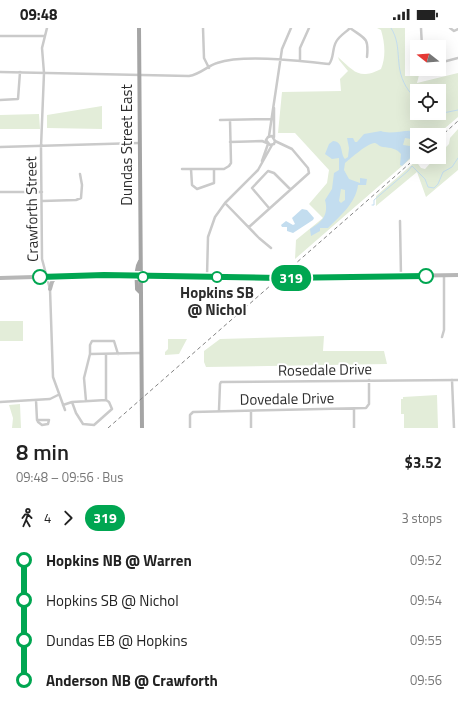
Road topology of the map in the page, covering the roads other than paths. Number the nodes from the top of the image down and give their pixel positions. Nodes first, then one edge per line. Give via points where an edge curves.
1 (47, 28) edge
2 (139, 28) edge
3 (204, 28) edge
4 (291, 28) edge
5 (309, 28) edge
6 (350, 28) edge
7 (421, 28) edge
8 (450, 28) edge
9 (458, 29) edge
10 (0, 36) edge
11 (44, 36) junction
12 (422, 40) edge
13 (367, 57) dead end
14 (458, 58) edge
15 (280, 60) junction
16 (300, 61) junction
17 (446, 61) edge
18 (209, 68) junction
19 (0, 72) edge
20 (20, 72) junction
21 (44, 73) junction
22 (139, 76) junction
23 (0, 100) edge
24 (274, 106) junction
25 (272, 119) junction
26 (220, 120) dead end
27 (230, 120) junction
28 (268, 137) junction
29 (262, 141) junction
30 (274, 141) junction
31 (230, 142) junction
32 (139, 143) junction
33 (267, 143) junction
34 (0, 147) edge
35 (42, 147) junction
36 (261, 165) junction
37 (182, 169) dead end
38 (191, 169) junction
39 (214, 169) junction
40 (80, 174) dead end
41 (290, 189) junction
42 (0, 192) edge
43 (42, 192) junction
44 (42, 201) junction
45 (225, 203) junction
46 (269, 208) junction
47 (400, 221) dead end
48 (249, 227) junction
49 (271, 248) dead end
50 (458, 275) edge
51 (47, 276) junction
52 (56, 276) junction
53 (401, 276) junction
54 (444, 276) junction
55 (139, 277) junction
56 (207, 277) junction
57 (0, 278) edge
58 (50, 289) junction
59 (442, 337) dead end
60 (141, 353) junction
61 (90, 354) junction
62 (106, 354) junction
63 (118, 354) junction
64 (369, 380) junction
65 (452, 380) junction
66 (458, 380) edge
67 (58, 395) junction
68 (36, 400) junction
69 (106, 400) junction
70 (86, 401) junction
71 (0, 402) edge
72 (72, 402) junction
73 (63, 405) junction
74 (354, 409) junction
75 (65, 410) dead end
76 (219, 410) junction
77 (251, 411) junction
78 (37, 420) dead end
79 (190, 426) edge
80 (142, 428) edge
81 (251, 428) edge
82 (354, 428) edge
83 (454, 428) edge

1 - 11 street, Crawforth Street
2 - 22 main road, Dundas Street East
3 - 18 street via 204,58
4 - 15 street
5 - 16 street via 300,48
6 - 13 street via 366,40
6 - 16 street via 335,43 329,64
7 - 12 street
8 - 9 street via 454,31
10 - 11 street
11 - 21 street, Crawforth Street
14 - 17 street
15 - 16 street
15 - 18 street via 232,60 216,63
15 - 24 street
18 - 22 street via 198,75
19 - 20 street
20 - 21 street
20 - 23 street via 18,99
21 - 22 street
21 - 35 street, Crawforth Street
22 - 32 main road, Dundas Street East
24 - 25 street
24 - 30 street
25 - 27 street
25 - 28 street
26 - 27 street
27 - 31 street
28 - 29 street
28 - 30 street
28 - 33 street
29 - 31 street
29 - 33 street
30 - 33 street
30 - 36 street
30 - 41 street via 292,148 308,168 309,173
31 - 39 street via 230,165
32 - 35 street via 52,144
32 - 55 main road, Dundas Street East
33 - 36 street
34 - 35 street
35 - 43 street, Crawforth Street
36 - 45 street
37 - 38 street
38 - 39 street
38 - 39 street via 192,185 196,189 214,183
40 - 44 street via 81,198
41 - 46 street
41 - 46 street via 274,172 265,173 252,188
42 - 43 street
43 - 44 street, Crawforth Street
44 - 51 street, Crawforth Street via 42,259
45 - 48 street
45 - 56 street via 215,217 208,237
46 - 48 street
47 - 53 street
48 - 49 street
50 - 54 main road
51 - 52 main road
51 - 57 main road
51 - 58 street, Crawforth Street
52 - 55 main road
52 - 58 main road
53 - 54 main road
53 - 56 main road
54 - 59 street
55 - 56 main road
55 - 60 main road, Dundas Street East via 137,289 140,292
58 - 67 street, Crawforth Street via 51,364
60 - 63 street
60 - 80 main road, Dundas Street East
61 - 62 street
61 - 63 street via 92,341 114,341
61 - 70 street via 84,378
62 - 63 street
62 - 69 street
64 - 65 street, Rosedale Drive
64 - 74 street, Dovedale Drive via 368,406
64 - 76 street, Rosedale Drive via 221,382
65 - 66 street, Rosedale Drive
65 - 83 street
67 - 68 street via 50,399
67 - 73 street, Crawforth Street
68 - 71 street
68 - 78 street
69 - 70 street
69 - 72 street via 112,409 94,424 83,424
70 - 72 street
72 - 73 street
73 - 75 street, Crawforth Street
74 - 77 street, Dovedale Drive
74 - 82 street
76 - 77 street, Dovedale Drive
76 - 79 street, Dovedale Drive via 192,412
77 - 81 street

